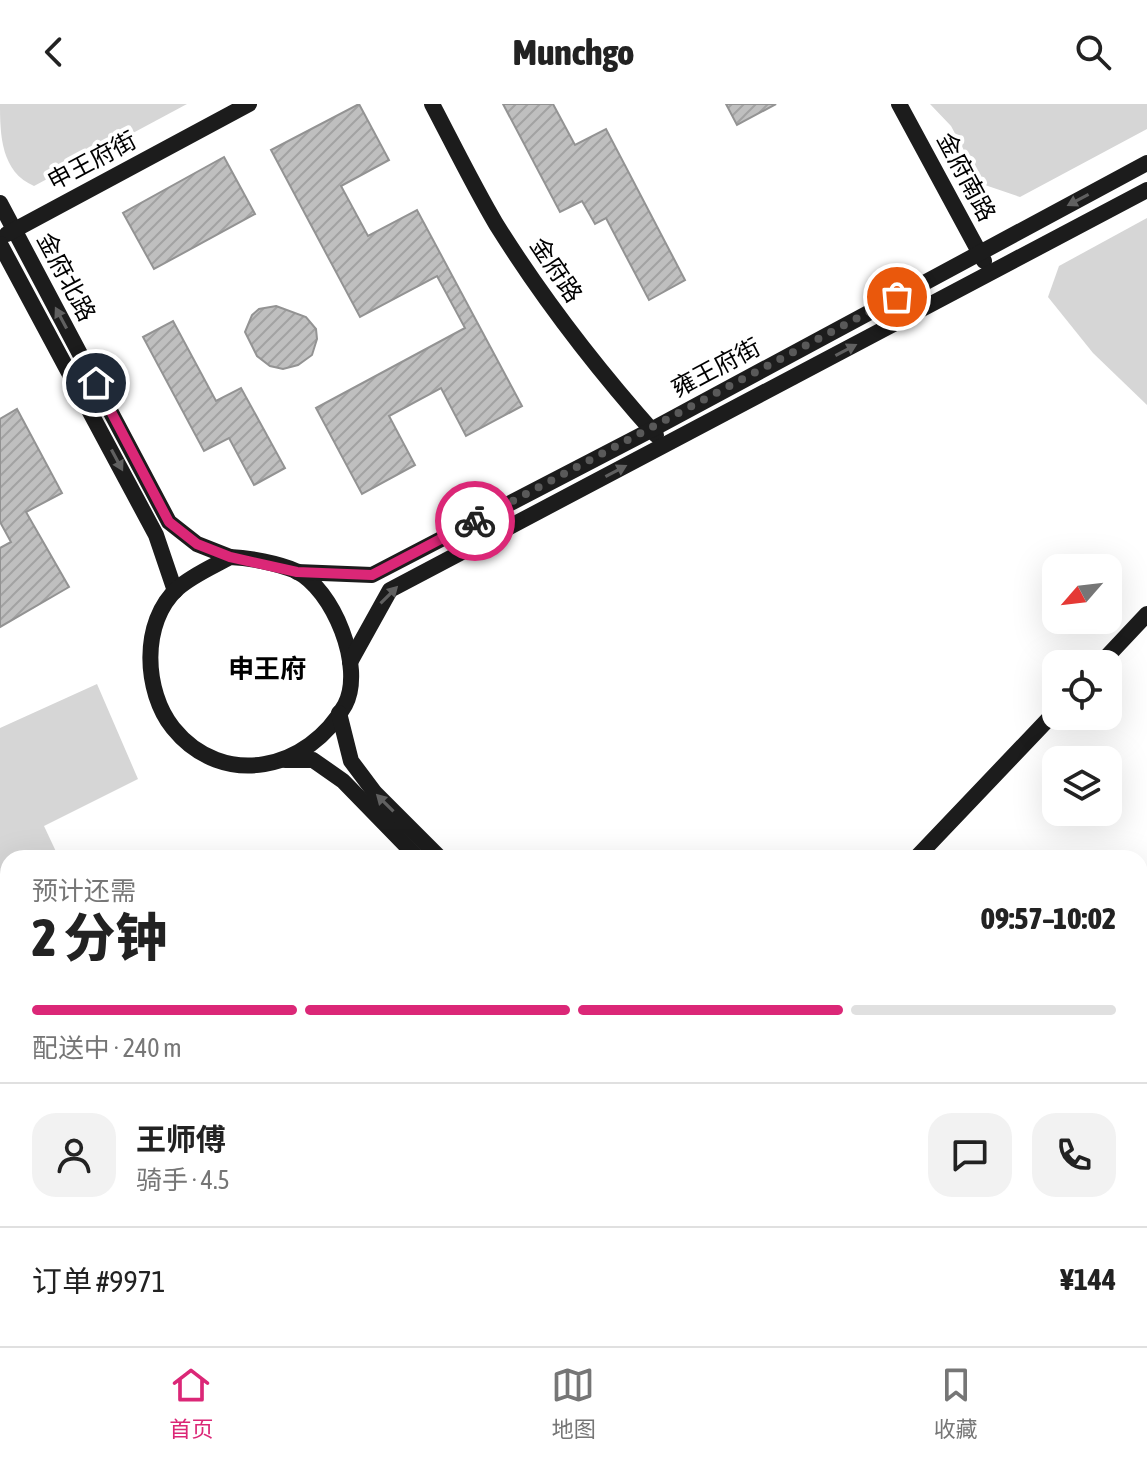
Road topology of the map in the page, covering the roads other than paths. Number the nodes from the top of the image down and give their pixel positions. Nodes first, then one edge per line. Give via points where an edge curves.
1 (249, 104) edge
2 (432, 104) edge
3 (899, 104) edge
4 (1147, 163) edge
5 (1147, 190) edge
6 (0, 203) edge
7 (5, 238) edge
8 (979, 253) junction
9 (991, 273) junction
10 (651, 430) junction
11 (665, 445) junction
12 (230, 557) junction
13 (297, 572) junction
14 (175, 591) junction
15 (1147, 614) edge
16 (1113, 650) edge
17 (350, 662) junction
18 (339, 713) junction
19 (1042, 726) edge
20 (284, 760) junction
21 (410, 850) edge
22 (432, 850) edge
23 (924, 850) edge

1 - 7 main road, 申王府街
2 - 10 main road, 金府路 via 524,266
3 - 8 main road, 金府南路
4 -> 8 main road, 雍王府街
5 - 9 main road, 雍王府街
6 - 7 main road, 金府北路
12 -> 7 main road, 金府北路 via 197,544 169,522
7 -> 14 main road, 金府北路 via 156,535
8 - 9 main road, 金府南路
8 - 10 main road, 雍王府街
11 -> 9 main road, 雍王府街
10 - 11 main road, 金府路
10 - 13 main road, 雍王府街 via 372,575
17 -> 11 main road, 雍王府街 via 390,590
12 - 13 main road
12 - 14 main road
13 - 17 main road via 325,597
14 - 20 main road via 149,650 154,695 166,719 184,742 211,761 234,766
15 - 16 main road
17 - 18 main road via 347,702
18 - 20 main road via 316,741
22 -> 18 main road via 351,761
19 - 23 main road
20 - 21 main road via 313,760 343,781

